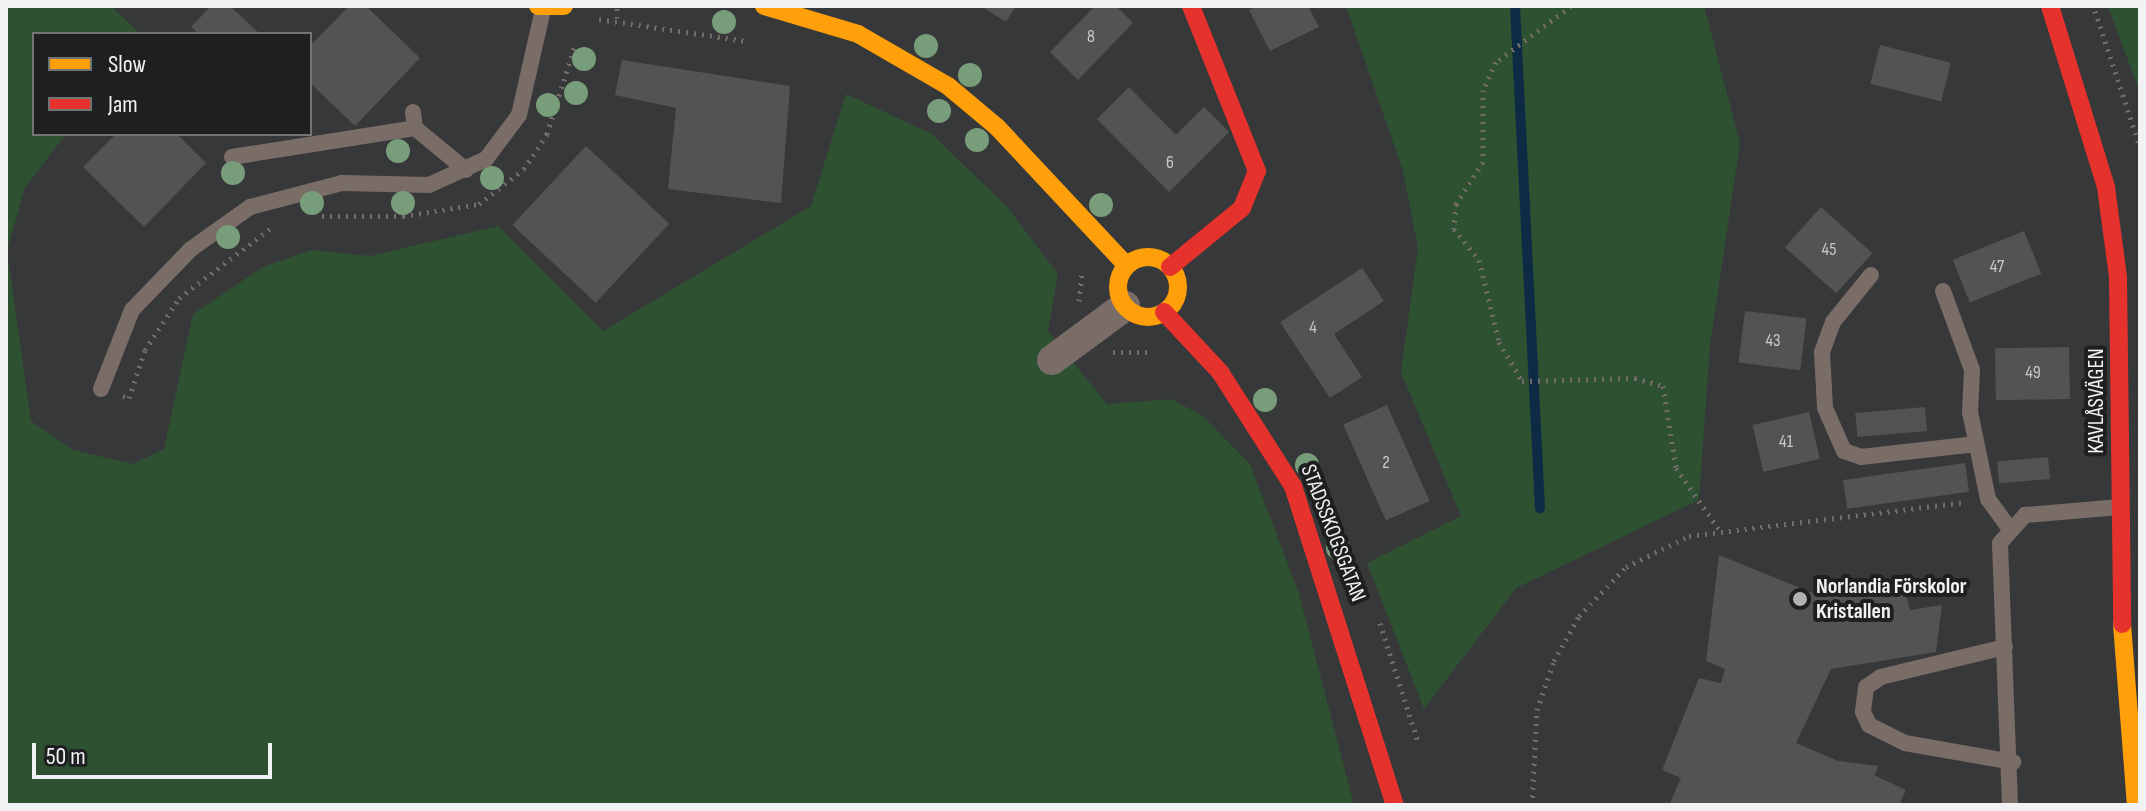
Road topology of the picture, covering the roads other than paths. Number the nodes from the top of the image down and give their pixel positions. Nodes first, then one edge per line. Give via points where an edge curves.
1 (564, 6) edge
2 (764, 6) edge
3 (1191, 6) edge
4 (2050, 6) edge
5 (541, 7) edge
6 (232, 157) dead end
7 (466, 170) junction
8 (1127, 266) junction
9 (1170, 267) junction
10 (1871, 275) dead end
11 (1943, 291) dead end
12 (1125, 306) junction
13 (1164, 312) junction
14 (1052, 360) dead end
15 (101, 389) road end
16 (1976, 444) junction
17 (2121, 507) junction
18 (2008, 527) junction
19 (2005, 647) junction
20 (2013, 762) junction
21 (1395, 805) edge
22 (2010, 805) edge
23 (2136, 805) edge

1 - 5 street
2 - 8 street via 858,34 948,86 997,127
3 - 9 street via 1257,171 1242,208
4 - 17 street, KAVLÅSVÄGEN via 2106,187 2122,354
5 - 7 lane via 519,115 486,159
6 - 7 lane via 414,120
7 - 15 lane via 429,185 321,186 250,207 191,249 132,310
8 - 9 street via 1151,258
8 - 12 street via 1118,286
9 - 13 street via 1176,294
10 - 16 lane via 1833,322 1822,352 1825,408 1844,451 1861,457
11 - 16 lane via 1972,370
12 - 13 street via 1143,317
12 - 14 street
13 - 21 street, STADSSKOGSGATAN via 1192,339 1265,433 1293,486
16 - 18 lane via 1988,499
17 - 18 lane via 2052,509
17 - 23 street, KAVLÅSVÄGEN
18 - 19 lane via 1997,563
19 - 20 lane
19 - 20 lane via 1881,677 1866,687 1863,712 1869,725 1905,743
20 - 22 lane

